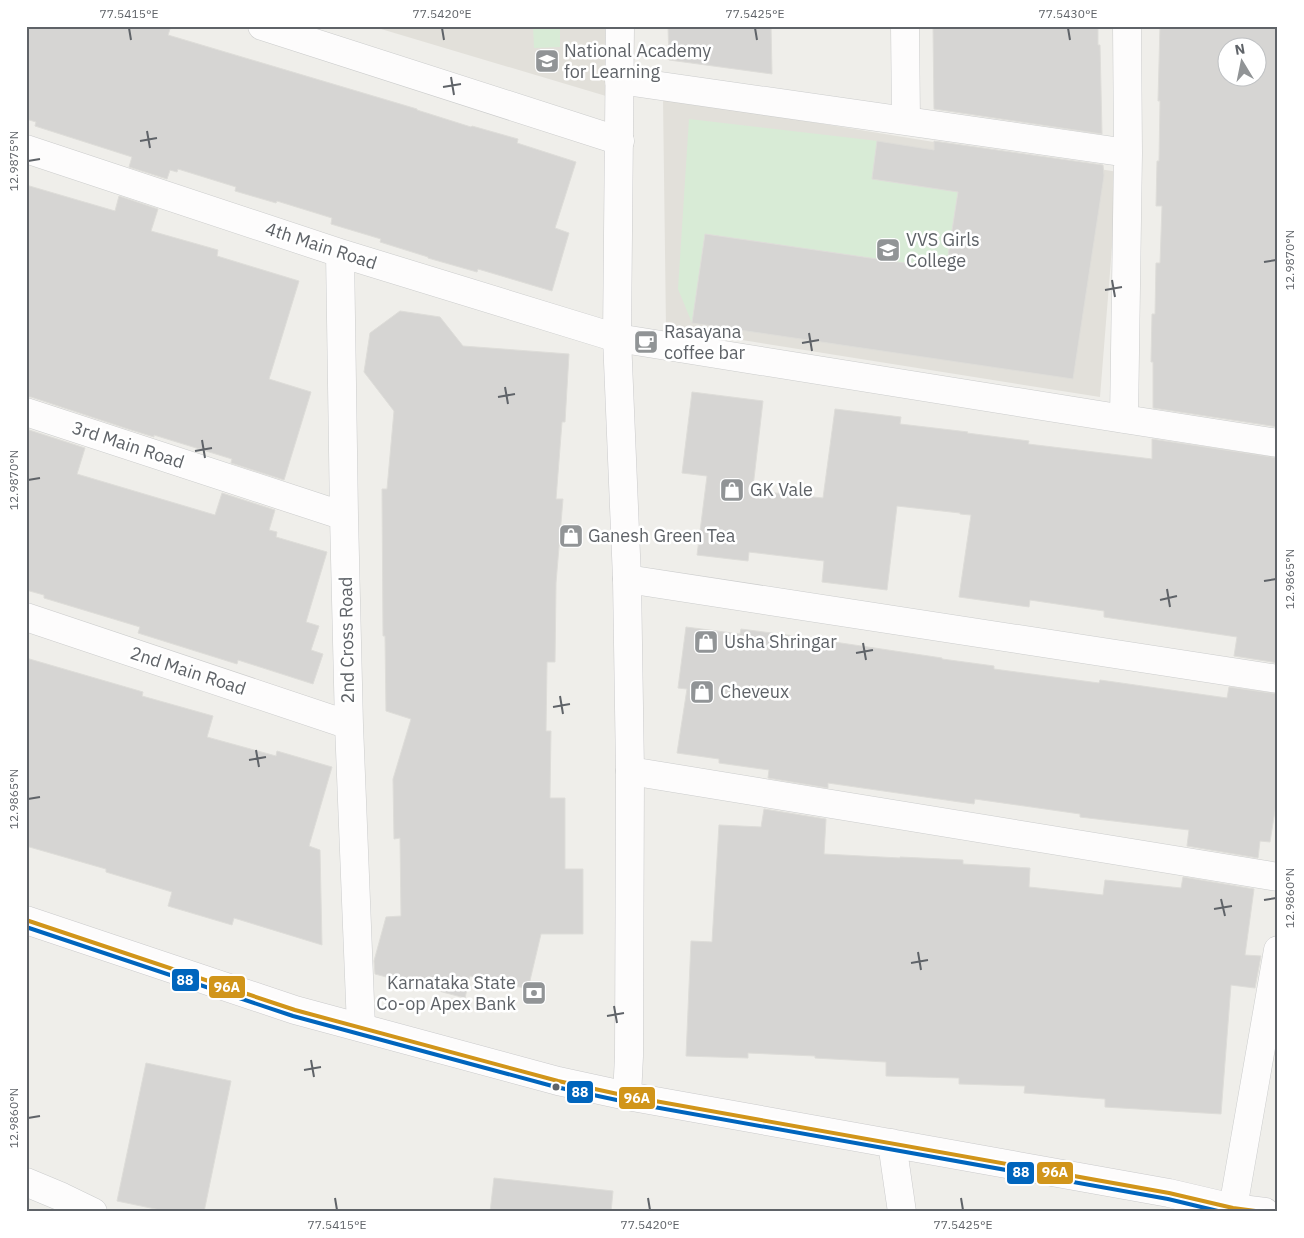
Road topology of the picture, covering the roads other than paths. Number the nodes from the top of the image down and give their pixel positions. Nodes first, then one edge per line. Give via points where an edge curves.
1 (262, 26) edge
2 (620, 26) edge
3 (905, 26) edge
4 (1127, 26) edge
5 (619, 80) junction
6 (906, 120) junction
7 (620, 141) junction
8 (26, 149) edge
9 (1128, 152) junction
10 (340, 252) junction
11 (617, 338) junction
12 (26, 412) edge
13 (1124, 420) junction
14 (1278, 443) edge
15 (344, 516) junction
16 (627, 579) junction
17 (26, 617) edge
18 (1278, 679) edge
19 (349, 724) junction
20 (630, 772) junction
21 (1278, 877) edge
22 (26, 920) edge
23 (1278, 950) edge
24 (361, 1027) junction
25 (627, 1096) junction
26 (892, 1143) junction
27 (26, 1182) edge
28 (1171, 1203) edge
29 (1234, 1208) junction
30 (93, 1212) edge
31 (902, 1212) edge
32 (1265, 1212) edge

1 - 7 street
2 - 5 street
3 - 6 street
4 - 9 street
5 - 6 street
5 - 7 street
6 - 9 street
7 - 11 street
8 - 10 street, 4th Main Road
9 - 13 street
10 - 11 street, 4th Main Road
10 - 15 street, 2nd Cross Road
11 - 13 street, 4th Main Road
11 - 16 street
12 - 15 street, 3rd Main Road
13 - 14 street, 4th Main Road
15 - 19 street, 2nd Cross Road
16 - 18 street
16 - 20 street
17 - 19 street, 2nd Main Road
19 - 24 street, 2nd Cross Road
20 - 21 street
20 - 25 street via 630,1056
22 - 24 street via 295,1010
23 - 29 street
24 - 25 street via 558,1081
25 - 26 street
26 - 28 street
26 - 31 street
27 - 30 street
28 - 29 street
29 - 32 street

